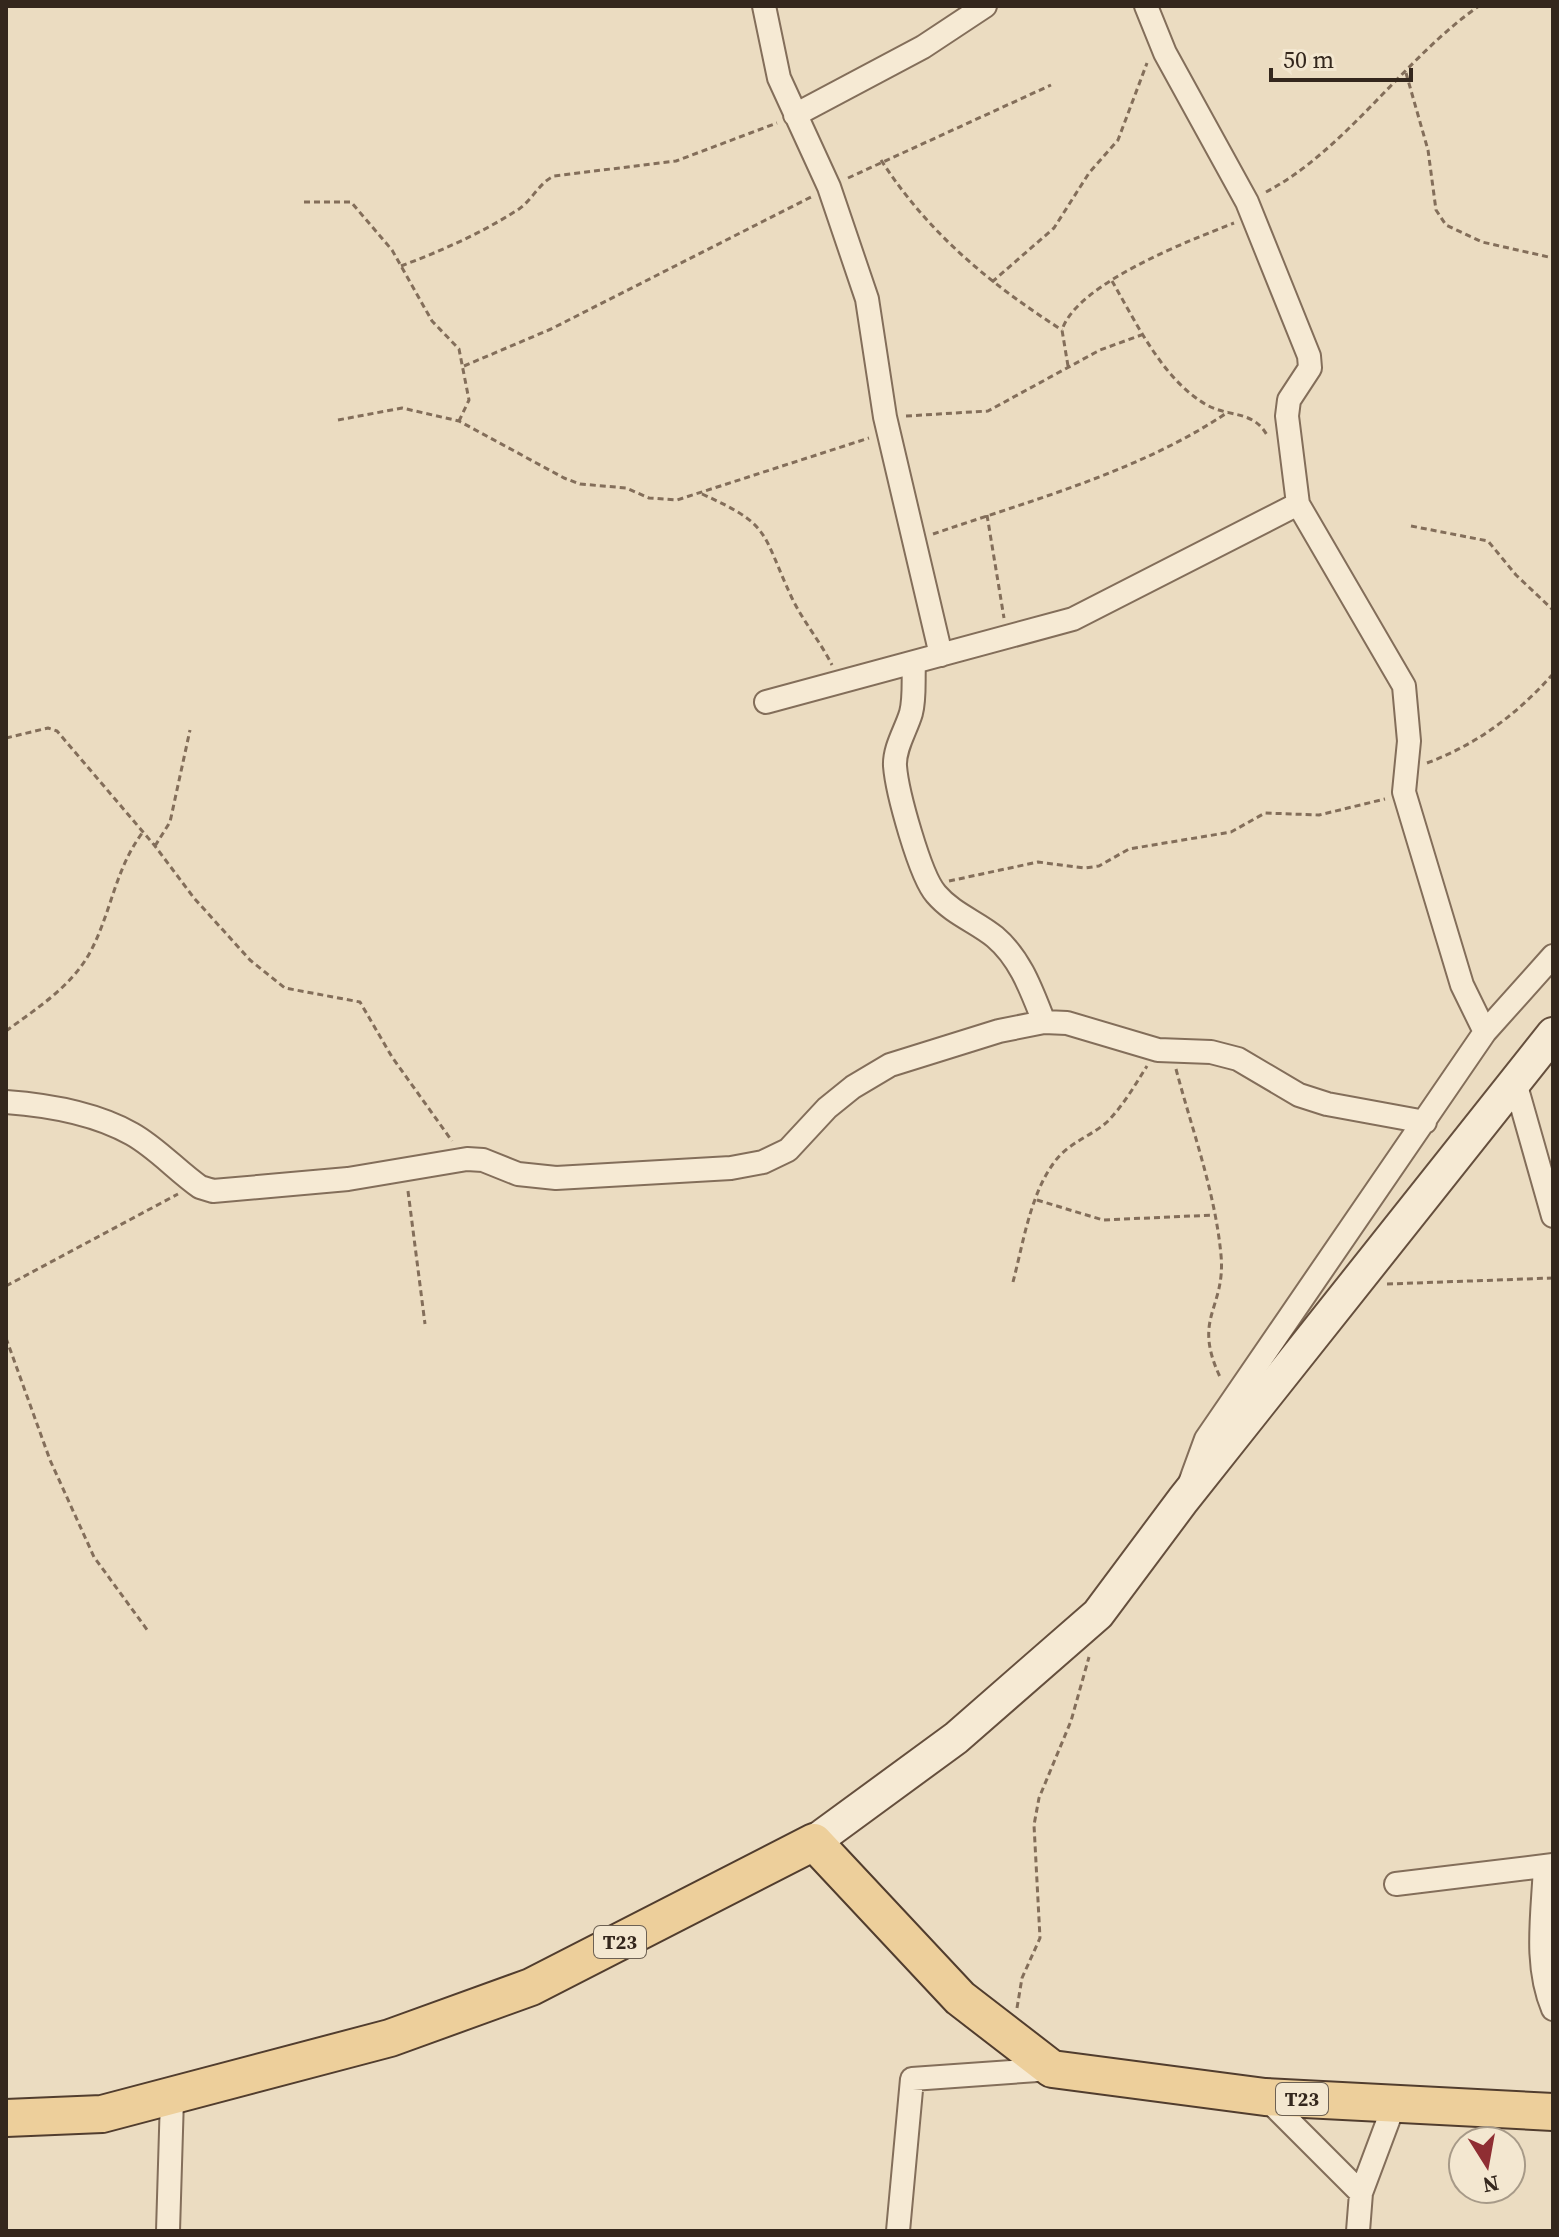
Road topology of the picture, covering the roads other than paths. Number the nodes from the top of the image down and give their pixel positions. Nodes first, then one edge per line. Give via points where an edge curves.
1 (764, 6) edge
2 (985, 6) edge
3 (1146, 6) edge
4 (795, 115) junction
5 (1298, 504) junction
6 (941, 655) junction
7 (914, 664) junction
8 (766, 702) dead end
9 (1553, 956) edge
10 (1044, 1022) junction
11 (1485, 1032) junction
12 (1553, 1034) edge
13 (1515, 1082) junction
14 (6, 1102) edge
15 (1425, 1122) junction
16 (1553, 1216) edge
17 (1183, 1500) junction
18 (814, 1842) junction
19 (1549, 1866) edge
20 (1396, 1884) dead end
21 (1550, 1994) edge
22 (1052, 2069) junction
23 (1265, 2097) junction
24 (172, 2098) junction
25 (1394, 2105) junction
26 (1553, 2112) edge
27 (6, 2118) edge
28 (1361, 2193) junction
29 (168, 2231) edge
30 (898, 2231) edge
31 (1358, 2231) edge

1 - 4 street via 779,78
2 - 4 street via 923,47
3 - 5 street via 1250,209 1309,356 1305,380 1289,400
4 - 6 street via 829,187 867,299 886,424
5 - 6 street via 1073,619
5 - 11 street via 1404,686 1409,741 1404,782 1462,985
6 - 7 street
7 - 8 street
7 - 10 street via 912,709 895,760 896,776 930,885 948,906 995,936 1013,957
9 - 11 street
10 - 14 street via 890,1065 827,1108 788,1150 731,1168 556,1178 518,1174 467,1159 406,1171 213,1191 111,1125
10 - 15 street via 1067,1023 1165,1050 1238,1059 1299,1095
11 - 15 street
12 - 13 main road
13 - 16 street
13 - 17 main road
15 - 17 street via 1206,1439
17 - 18 main road via 1098,1614 956,1738
18 - 22 main road via 960,1998
18 - 24 main road, T23 via 531,1987 390,2038
19 - 20 street
19 - 21 street via 1541,1957
22 - 23 main road, T23
22 - 30 street via 912,2079
23 - 25 main road, T23
23 - 28 street
24 - 27 main road, T23 via 102,2114
24 - 29 street
25 - 26 main road, T23
25 - 28 street
28 - 31 street

